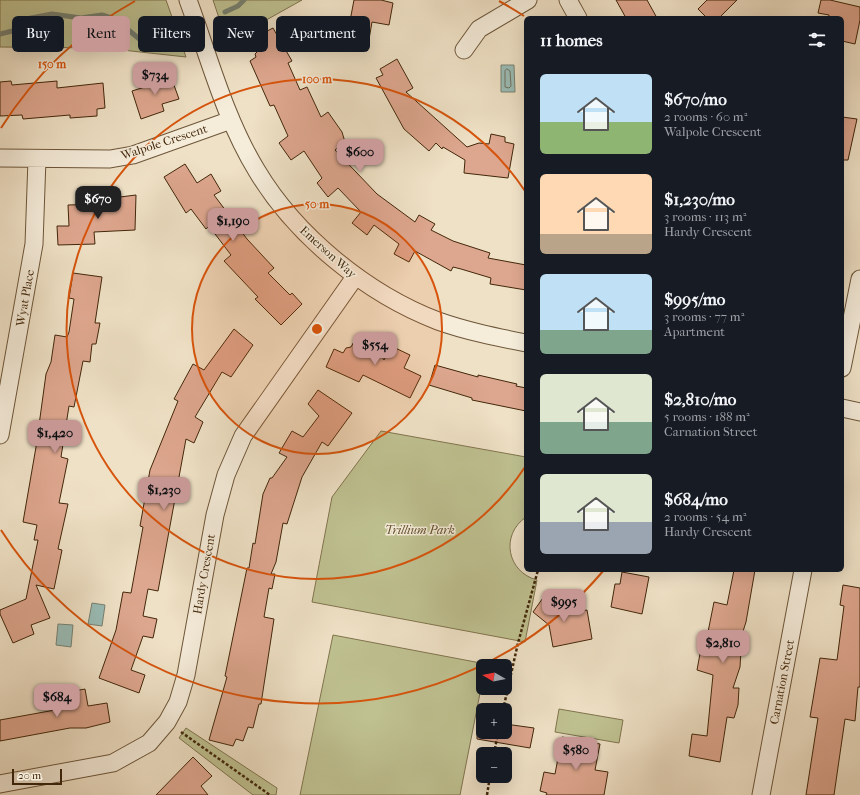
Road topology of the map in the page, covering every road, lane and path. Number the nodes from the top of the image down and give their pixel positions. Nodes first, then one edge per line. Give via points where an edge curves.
1 (188, 0) edge
2 (528, 0) edge
3 (568, 0) edge
4 (577, 16) edge
5 (464, 50) dead end
6 (231, 120) junction
7 (0, 158) edge
8 (37, 159) junction
9 (355, 277) junction
10 (860, 279) edge
11 (524, 343) edge
12 (844, 358) edge
13 (844, 408) edge
14 (860, 412) edge
15 (0, 435) edge
16 (537, 572) edge
17 (804, 572) edge
18 (505, 703) edge
19 (167, 722) junction
20 (489, 783) edge
21 (0, 784) edge
22 (270, 795) edge
23 (487, 795) edge
24 (761, 795) edge

1 - 6 street, Emerson Way
2 - 5 street via 479,29
3 - 4 street
6 - 8 street, Walpole Crescent via 133,155 110,159
6 - 9 street, Emerson Way via 257,171 286,212 316,244
7 - 8 street, Walpole Crescent
8 - 15 street, Wyat Place via 34,244
9 - 11 street, Emerson Way via 438,321
9 - 19 street, Hardy Crescent via 244,436 226,475 215,515 186,675 178,702
10 - 12 street
13 - 14 street
16 - 18 path
17 - 24 street, Carnation Street
19 - 21 street, Hardy Crescent via 149,743 113,764
19 - 22 path
20 - 23 path

